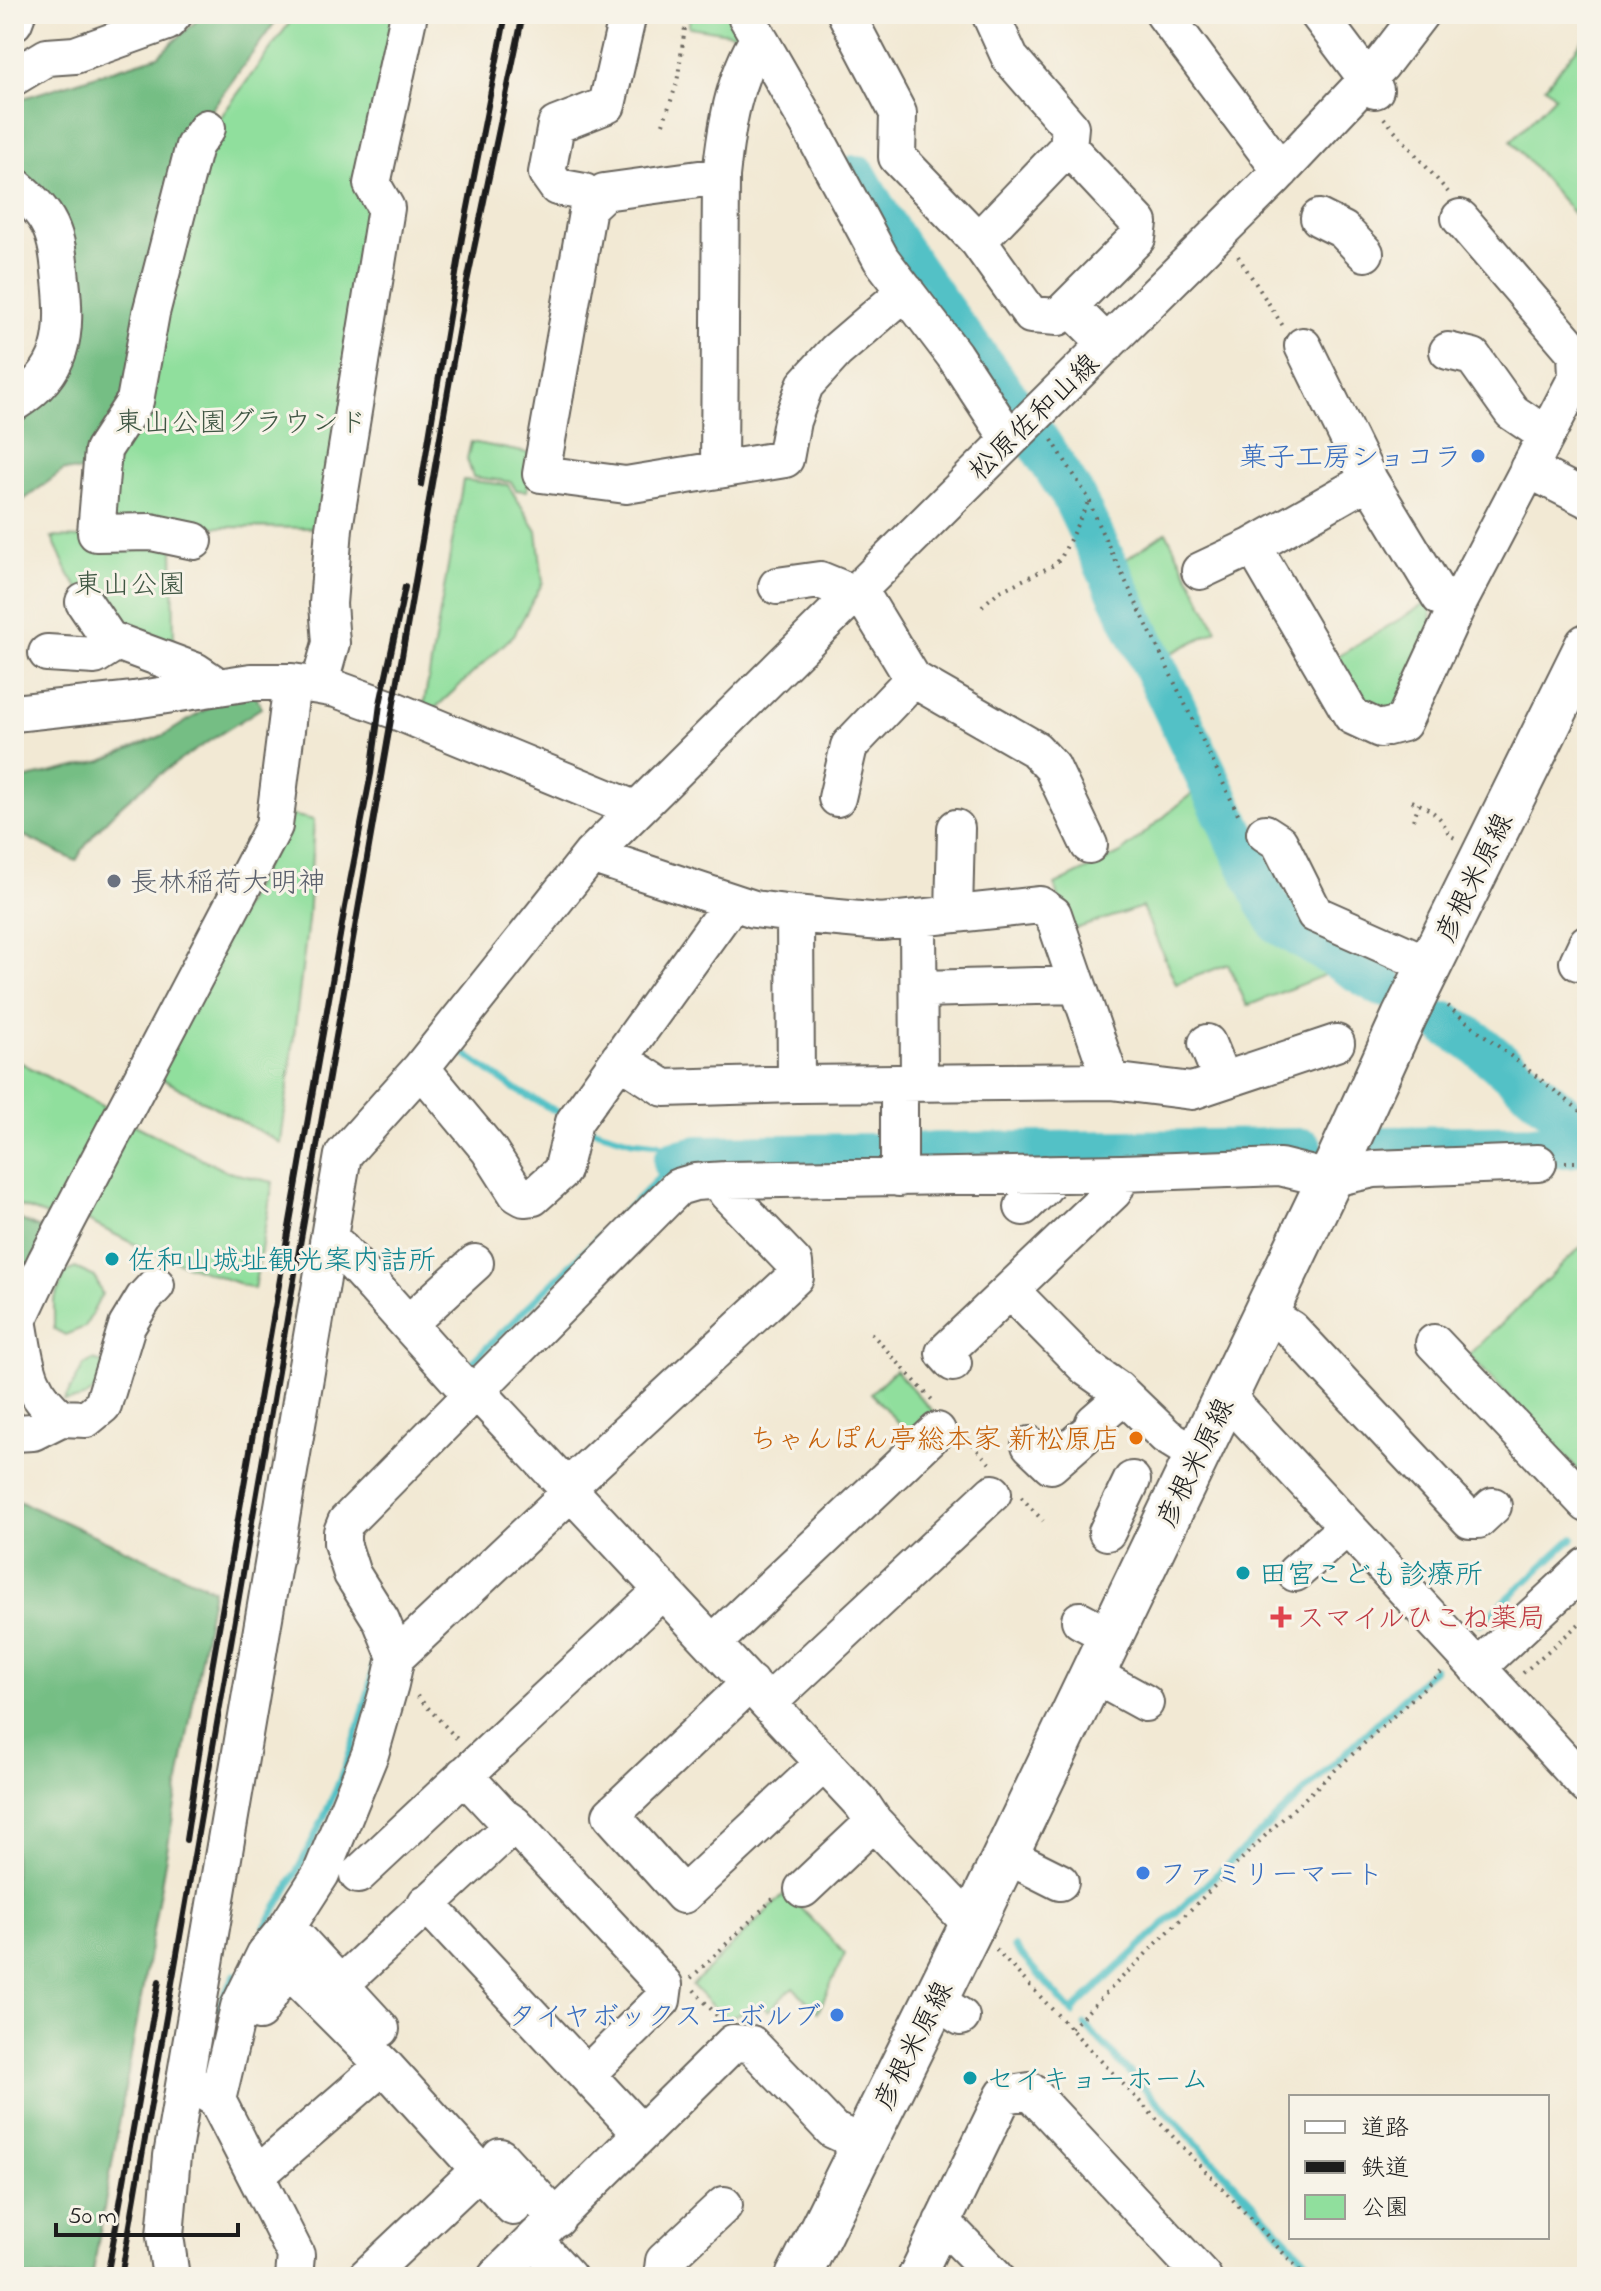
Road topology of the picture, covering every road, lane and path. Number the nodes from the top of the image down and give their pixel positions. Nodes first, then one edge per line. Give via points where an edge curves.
1 (17, 14) edge
2 (174, 14) edge
3 (409, 14) edge
4 (628, 14) edge
5 (687, 14) edge
6 (846, 14) edge
7 (990, 14) edge
8 (1164, 14) edge
9 (1318, 14) edge
10 (1422, 18) edge
11 (14, 22) edge
12 (752, 26) edge
13 (14, 77) edge
14 (1375, 96) junction
15 (663, 124) dead end
16 (207, 128) dead end
17 (1068, 147) junction
18 (1281, 171) junction
19 (721, 176) junction
20 (14, 185) edge
21 (594, 201) junction
22 (1460, 218) joint
23 (1221, 230) junction
24 (978, 241) junction
25 (906, 291) junction
26 (1069, 306) junction
27 (1107, 344) junction
28 (1303, 346) joint
29 (1448, 351) dead end
30 (14, 403) edge
31 (1036, 413) junction
32 (1546, 435) junction
33 (1009, 439) junction
34 (719, 469) junction
35 (1528, 469) junction
36 (1369, 480) junction
37 (1587, 499) edge
38 (1087, 502) junction
39 (194, 541) dead end
40 (1253, 546) junction
41 (1200, 571) dead end
42 (777, 586) dead end
43 (853, 594) junction
44 (84, 602) dead end
45 (1458, 604) junction
46 (982, 606) dead end
47 (113, 645) junction
48 (1587, 646) edge
49 (47, 653) dead end
50 (913, 679) junction
51 (306, 684) junction
52 (219, 687) junction
53 (14, 713) edge
54 (837, 798) dead end
55 (1412, 801) dead end
56 (1419, 804) junction
57 (634, 809) junction
58 (1413, 820) dead end
59 (956, 828) dead end
60 (1265, 833) joint
61 (1457, 839) dead end
62 (1089, 845) dead end
63 (591, 855) junction
64 (729, 901) junction
65 (795, 914) junction
66 (954, 914) junction
67 (918, 918) junction
68 (1436, 984) junction
69 (1077, 985) junction
70 (921, 989) junction
71 (1207, 1043) dead end
72 (1336, 1043) dead end
73 (619, 1059) junction
74 (421, 1068) junction
75 (1222, 1080) junction
76 (1111, 1081) junction
77 (909, 1083) junction
78 (796, 1084) junction
79 (1587, 1116) edge
80 (899, 1163) junction
81 (1538, 1163) dead end
82 (1122, 1173) junction
83 (1044, 1174) junction
84 (1329, 1179) junction
85 (726, 1180) junction
86 (1023, 1207) dead end
87 (328, 1242) junction
88 (475, 1263) dead end
89 (156, 1285) dead end
90 (1010, 1290) junction
91 (1265, 1313) junction
92 (409, 1323) junction
93 (16, 1324) edge
94 (1434, 1343) dead end
95 (948, 1358) dead end
96 (475, 1389) junction
97 (1225, 1395) junction
98 (1124, 1396) junction
99 (61, 1418) junction
100 (937, 1431) dead end
101 (14, 1433) edge
102 (1030, 1445) dead end
103 (1197, 1455) junction
104 (1132, 1480) dead end
105 (569, 1490) junction
106 (993, 1493) dead end
107 (1587, 1504) edge
108 (1493, 1506) dead end
109 (1347, 1527) junction
110 (1155, 1543) junction
111 (1587, 1566) edge
112 (1295, 1573) dead end
113 (663, 1590) junction
114 (1587, 1598) edge
115 (1587, 1617) edge
116 (713, 1643) junction
117 (1094, 1643) junction
118 (1587, 1665) edge
119 (402, 1672) junction
120 (1496, 1676) junction
121 (1433, 1680) dead end
122 (759, 1693) junction
123 (1587, 1701) edge
124 (1145, 1703) dead end
125 (823, 1764) junction
126 (472, 1768) junction
127 (1587, 1786) edge
128 (874, 1822) junction
129 (514, 1824) junction
130 (1006, 1855) junction
131 (358, 1875) dead end
132 (1060, 1882) dead end
133 (803, 1889) joint
134 (426, 1903) junction
135 (972, 1925) junction
136 (287, 1927) junction
137 (686, 1982) dead end
138 (340, 1985) junction
139 (763, 2007) dead end
140 (752, 2017) dead end
141 (1071, 2028) junction
142 (384, 2065) junction
143 (587, 2074) junction
144 (185, 2079) junction
145 (217, 2100) junction
146 (641, 2133) junction
147 (863, 2144) junction
148 (479, 2170) junction
149 (256, 2176) junction
150 (724, 2205) dead end
151 (513, 2207) dead end
152 (942, 2222) junction
153 (546, 2230) junction
154 (55, 2277) edge
155 (70, 2277) edge
156 (171, 2277) edge
157 (294, 2277) edge
158 (366, 2277) edge
159 (496, 2277) edge
160 (568, 2277) edge
161 (662, 2277) edge
162 (798, 2277) edge
163 (916, 2277) edge
164 (996, 2277) edge
165 (1203, 2277) edge
166 (1306, 2277) edge

1 - 11 street
2 - 13 street via 167,22 75,55 47,57
3 - 51 street via 372,184 386,208 334,528 328,604 331,643
4 - 21 street via 607,105 556,125 547,173 557,187 584,192
5 - 15 path via 677,83
6 - 24 street via 898,113 897,157
7 - 17 street via 1010,58 1070,127
8 - 18 street
9 - 14 street
10 - 14 street, 松原佐和山線 via 1398,45
12 - 19 street via 726,129
12 - 25 street via 874,247
14 - 18 street, 松原佐和山線
14 - 22 path via 1458,203
16 - 39 street via 190,161 151,313 135,401 103,450 96,533 151,532
17 - 24 street
17 - 26 street via 1139,223 1137,238
18 - 23 street, 松原佐和山線
19 - 21 street via 604,192
19 - 34 street
20 - 30 street via 50,226 63,299 63,340 50,371
21 - 34 street via 588,207 541,474 626,485
22 - 32 street via 1576,353 1577,377
23 - 27 street, 松原佐和山線
23 - 28 path via 1294,344
24 - 26 street via 1031,315 1058,317
25 - 33 street
25 - 34 street via 805,385 785,459
26 - 27 street
27 - 31 street, 松原佐和山線
28 - 36 street
29 - 32 street via 1473,357 1512,412
31 - 33 street, 松原佐和山線
31 - 38 path
32 - 35 street
33 - 43 street, 松原佐和山線
35 - 37 street
35 - 45 street
36 - 40 street
36 - 45 street via 1440,597
38 - 46 path via 1054,565 998,592
38 - 60 path via 1238,815 1248,829
40 - 41 street
40 - 45 street via 1352,716 1380,729 1403,723
42 - 43 street via 820,580
43 - 50 street via 864,598
43 - 57 street, 松原佐和山線 via 752,675
44 - 47 street
47 - 49 street via 95,656
47 - 52 street via 117,642 195,671
48 - 68 main road, 彦根米原線
50 - 54 street via 849,746
50 - 62 street via 1035,749 1052,767
51 - 52 street
51 - 57 street via 394,710 594,803
51 - 93 street via 274,826
52 - 53 street
55 - 56 path
56 - 58 path
56 - 61 path via 1432,810
57 - 63 street, 松原佐和山線
59 - 66 street
60 - 68 street via 1279,842 1315,914 1328,906
63 - 64 street
63 - 74 street, 松原佐和山線 via 558,882
64 - 65 street
64 - 73 street
65 - 67 street via 881,922
65 - 78 street
66 - 67 street
66 - 69 street via 1040,905 1053,914
67 - 70 street
68 - 79 path
68 - 84 main road, 彦根米原線
69 - 70 street
69 - 76 street
70 - 77 street
71 - 75 street
72 - 75 street
73 - 74 street via 574,1122 562,1171 533,1197 524,1198
73 - 78 street via 664,1088
74 - 87 street, 松原佐和山線 via 343,1155 341,1201
75 - 76 street via 1192,1091
76 - 77 street
77 - 78 street
77 - 80 street
80 - 83 street
80 - 85 street via 863,1184 787,1186
81 - 84 street via 1374,1169
82 - 83 street
82 - 84 street via 1280,1167
82 - 90 street via 1114,1191
83 - 86 street via 1044,1187
84 - 91 main road, 彦根米原線
85 - 96 street via 678,1187
85 - 105 street via 727,1193 794,1263 795,1277
87 - 92 street via 337,1245
87 - 144 street, 松原佐和山線
88 - 92 street
89 - 99 street via 127,1326 103,1405 86,1419
90 - 95 street
90 - 98 street via 1082,1373
91 - 97 main road, 彦根米原線
91 - 108 street via 1291,1329 1470,1520 1478,1520
92 - 96 street via 459,1381
93 - 99 street via 29,1377 42,1403
94 - 107 street
96 - 105 street
96 - 119 street via 342,1532 352,1574 381,1620
97 - 103 main road, 彦根米原線
97 - 109 street
98 - 102 street via 1051,1465
98 - 103 street via 1166,1436
99 - 101 street via 33,1432
100 - 116 street
103 - 110 main road, 彦根米原線
104 - 110 street via 1109,1528
105 - 113 street via 637,1550
105 - 119 street
106 - 122 street
109 - 112 street
109 - 120 street
110 - 117 main road, 彦根米原線
111 - 120 street
113 - 116 street
113 - 126 street
114 - 120 street
115 - 120 path
116 - 122 street
117 - 124 street
117 - 130 main road, 彦根米原線
118 - 123 path via 1580,1694
119 - 126 path
119 - 136 street via 321,1874
120 - 127 street
121 - 141 path
122 - 125 street
122 - 125 street via 611,1815 683,1895
125 - 128 street
126 - 129 street via 502,1816
126 - 131 street
128 - 133 street
128 - 135 street
129 - 134 street
129 - 143 street via 664,1985 662,2000
130 - 132 street
130 - 135 main road, 彦根米原線
133 - 137 path via 786,1888
134 - 138 street
134 - 143 street
135 - 141 path
135 - 147 main road, 彦根米原線 via 948,2008
136 - 138 street
136 - 145 street via 265,1954 239,2007
138 - 153 street
139 - 140 path
141 - 166 path
142 - 145 street via 291,1972 283,1973 254,2020
142 - 148 street
142 - 149 street
143 - 146 street
144 - 145 street
144 - 156 street, 松原佐和山線 via 165,2236
145 - 149 street
146 - 147 street via 733,2043 751,2044 833,2130
146 - 153 street
147 - 162 main road, 彦根米原線
148 - 151 street
148 - 158 street
149 - 157 street via 296,2255
150 - 161 street via 664,2261
152 - 163 street
152 - 164 street
152 - 165 street via 1004,2095 1030,2091
153 - 159 street
153 - 160 street
154 - 155 path

